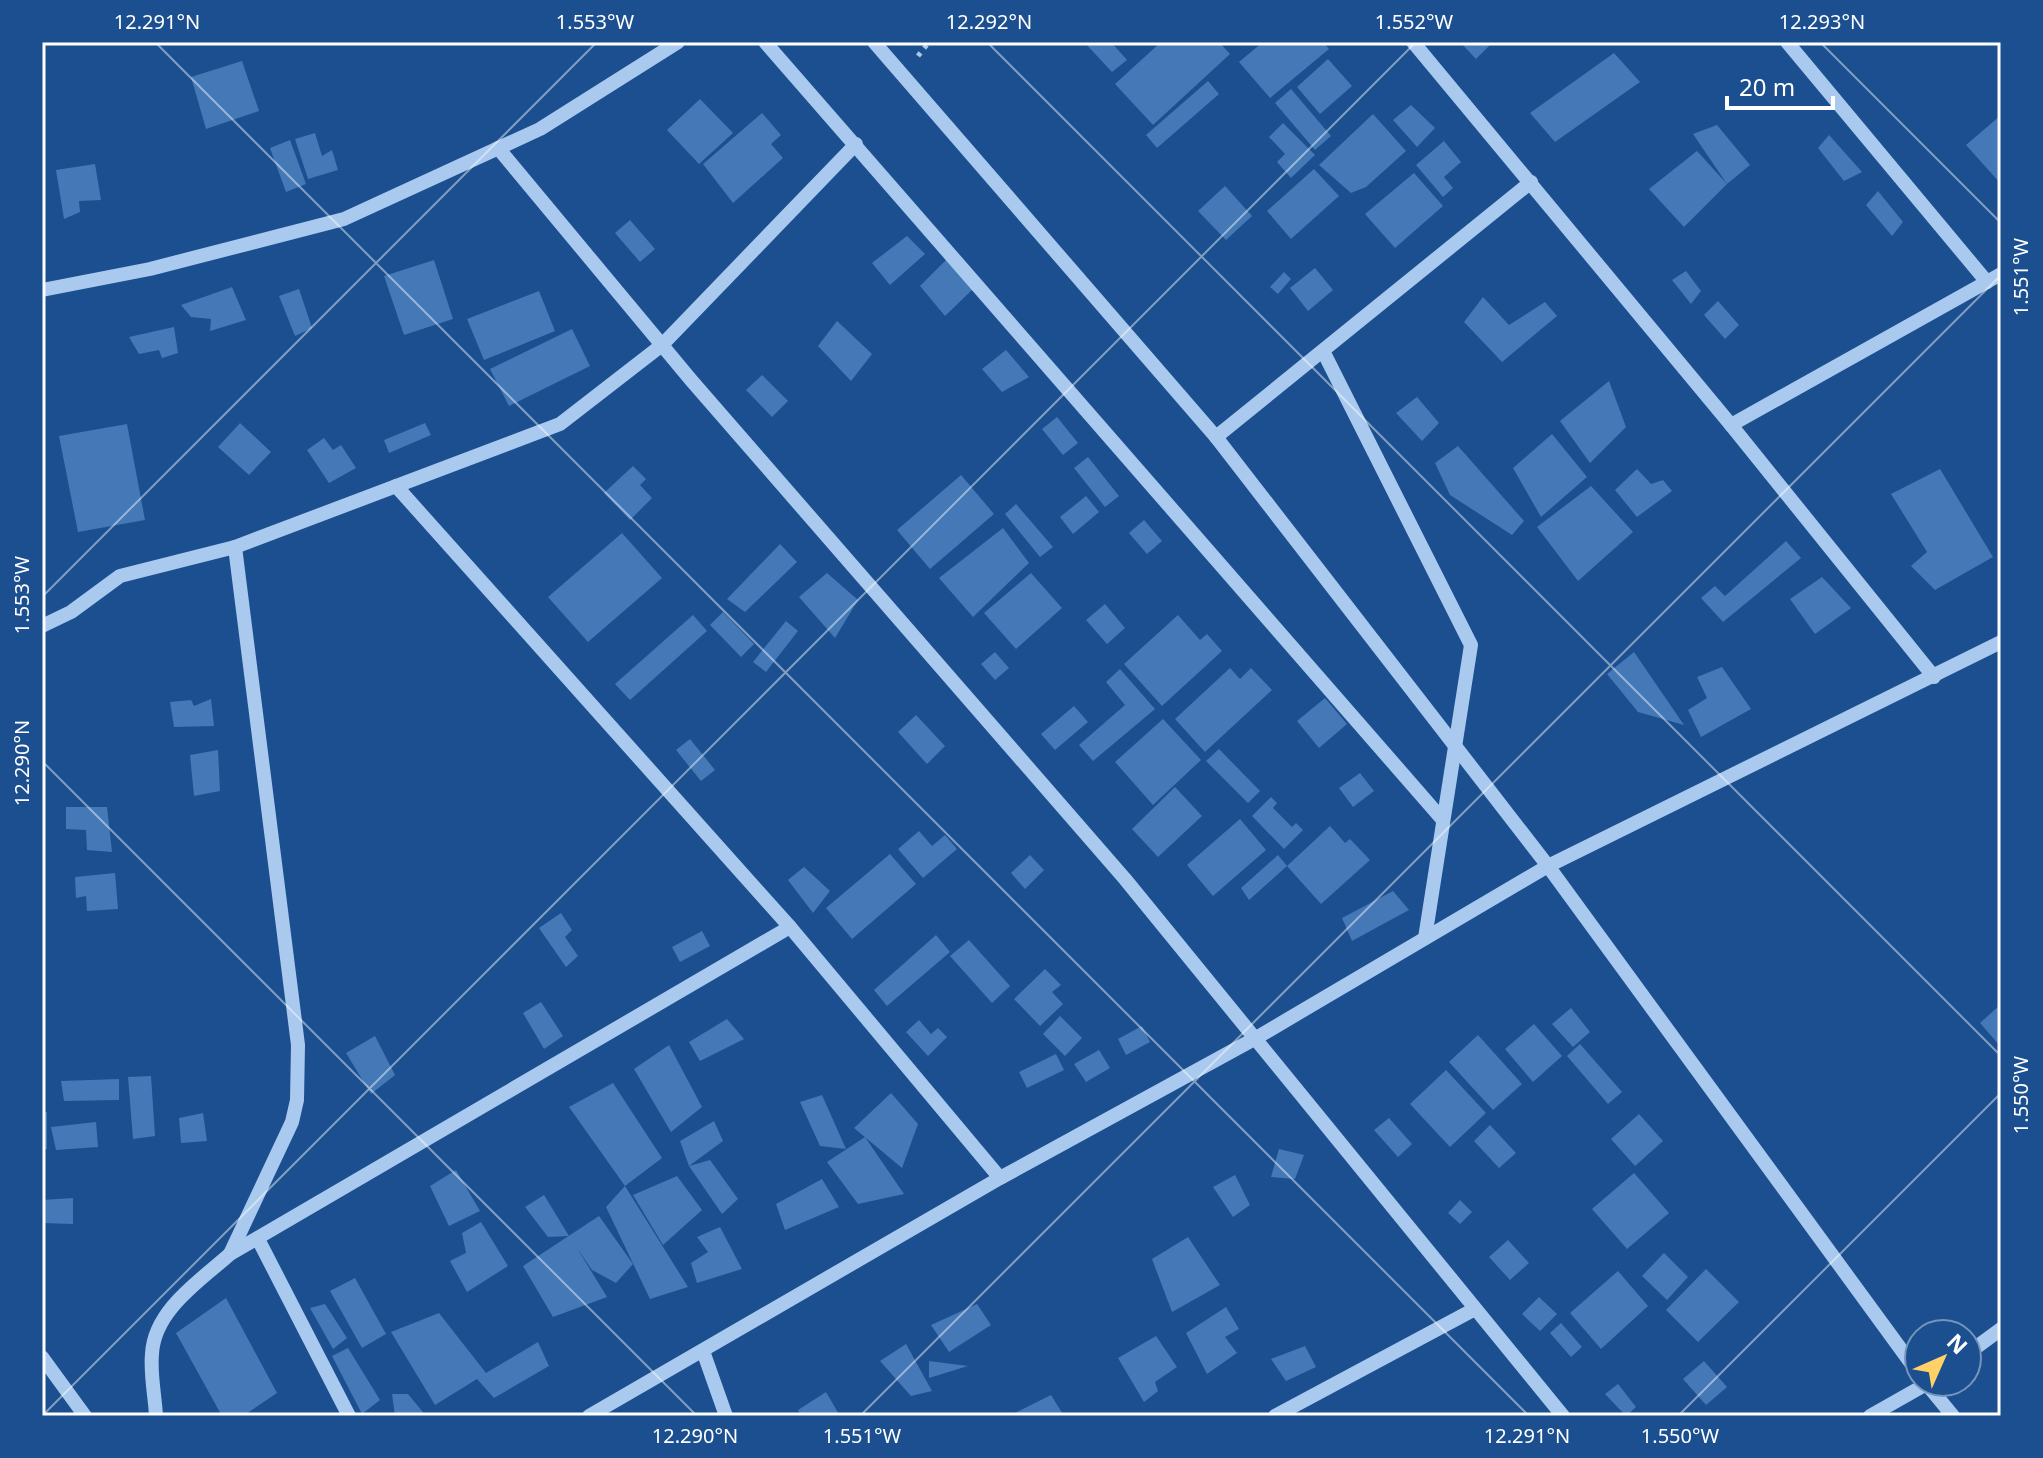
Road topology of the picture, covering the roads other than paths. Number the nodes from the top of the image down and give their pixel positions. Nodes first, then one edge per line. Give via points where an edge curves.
1 (678, 42) edge
2 (765, 42) edge
3 (874, 42) edge
4 (1413, 42) edge
5 (1787, 42) edge
6 (856, 144) junction
7 (498, 148) junction
8 (1531, 182) junction
9 (2001, 274) edge
10 (1987, 282) junction
11 (42, 290) edge
12 (662, 345) junction
13 (1323, 351) junction
14 (1731, 425) junction
15 (1216, 437) junction
16 (396, 486) junction
17 (235, 547) junction
18 (42, 626) edge
19 (2001, 642) edge
20 (1934, 677) junction
21 (1454, 745) junction
22 (1442, 819) junction
23 (1548, 866) junction
24 (790, 927) junction
25 (1425, 938) junction
26 (1256, 1038) junction
27 (1000, 1178) junction
28 (258, 1239) junction
29 (230, 1254) junction
30 (1473, 1310) junction
31 (2001, 1329) edge
32 (1983, 1342) edge
33 (703, 1351) junction
34 (1903, 1351) edge
35 (42, 1357) edge
36 (1903, 1395) edge
37 (1939, 1398) edge
38 (85, 1416) edge
39 (156, 1416) edge
40 (349, 1416) edge
41 (589, 1416) edge
42 (726, 1416) edge
43 (1275, 1416) edge
44 (1563, 1416) edge
45 (1870, 1416) edge
46 (1953, 1416) edge

1 - 7 street via 540,129
2 - 6 street
3 - 15 street
4 - 8 street
5 - 10 street
6 - 12 street
6 - 22 street
7 - 11 street via 344,219 150,269
7 - 12 street
8 - 13 street
8 - 14 street
9 - 10 street
10 - 14 street
12 - 16 street via 560,424
12 - 26 street via 1125,879
13 - 15 street
13 - 21 street via 1471,645
14 - 20 street
15 - 21 street
16 - 17 street
16 - 24 street
17 - 18 street via 120,576
17 - 29 street via 298,1045 292,1122
19 - 20 street
20 - 23 street
21 - 22 street
21 - 23 street
22 - 25 street
23 - 25 street
23 - 34 street
24 - 27 street
24 - 28 street
25 - 26 street
26 - 27 street
26 - 30 street
27 - 33 street
28 - 29 street
28 - 40 street
29 - 39 street via 171,1308 159,1327 151,1352
30 - 43 street
30 - 44 street
31 - 32 street
33 - 41 street
33 - 42 street
35 - 38 street
36 - 45 street
37 - 46 street

